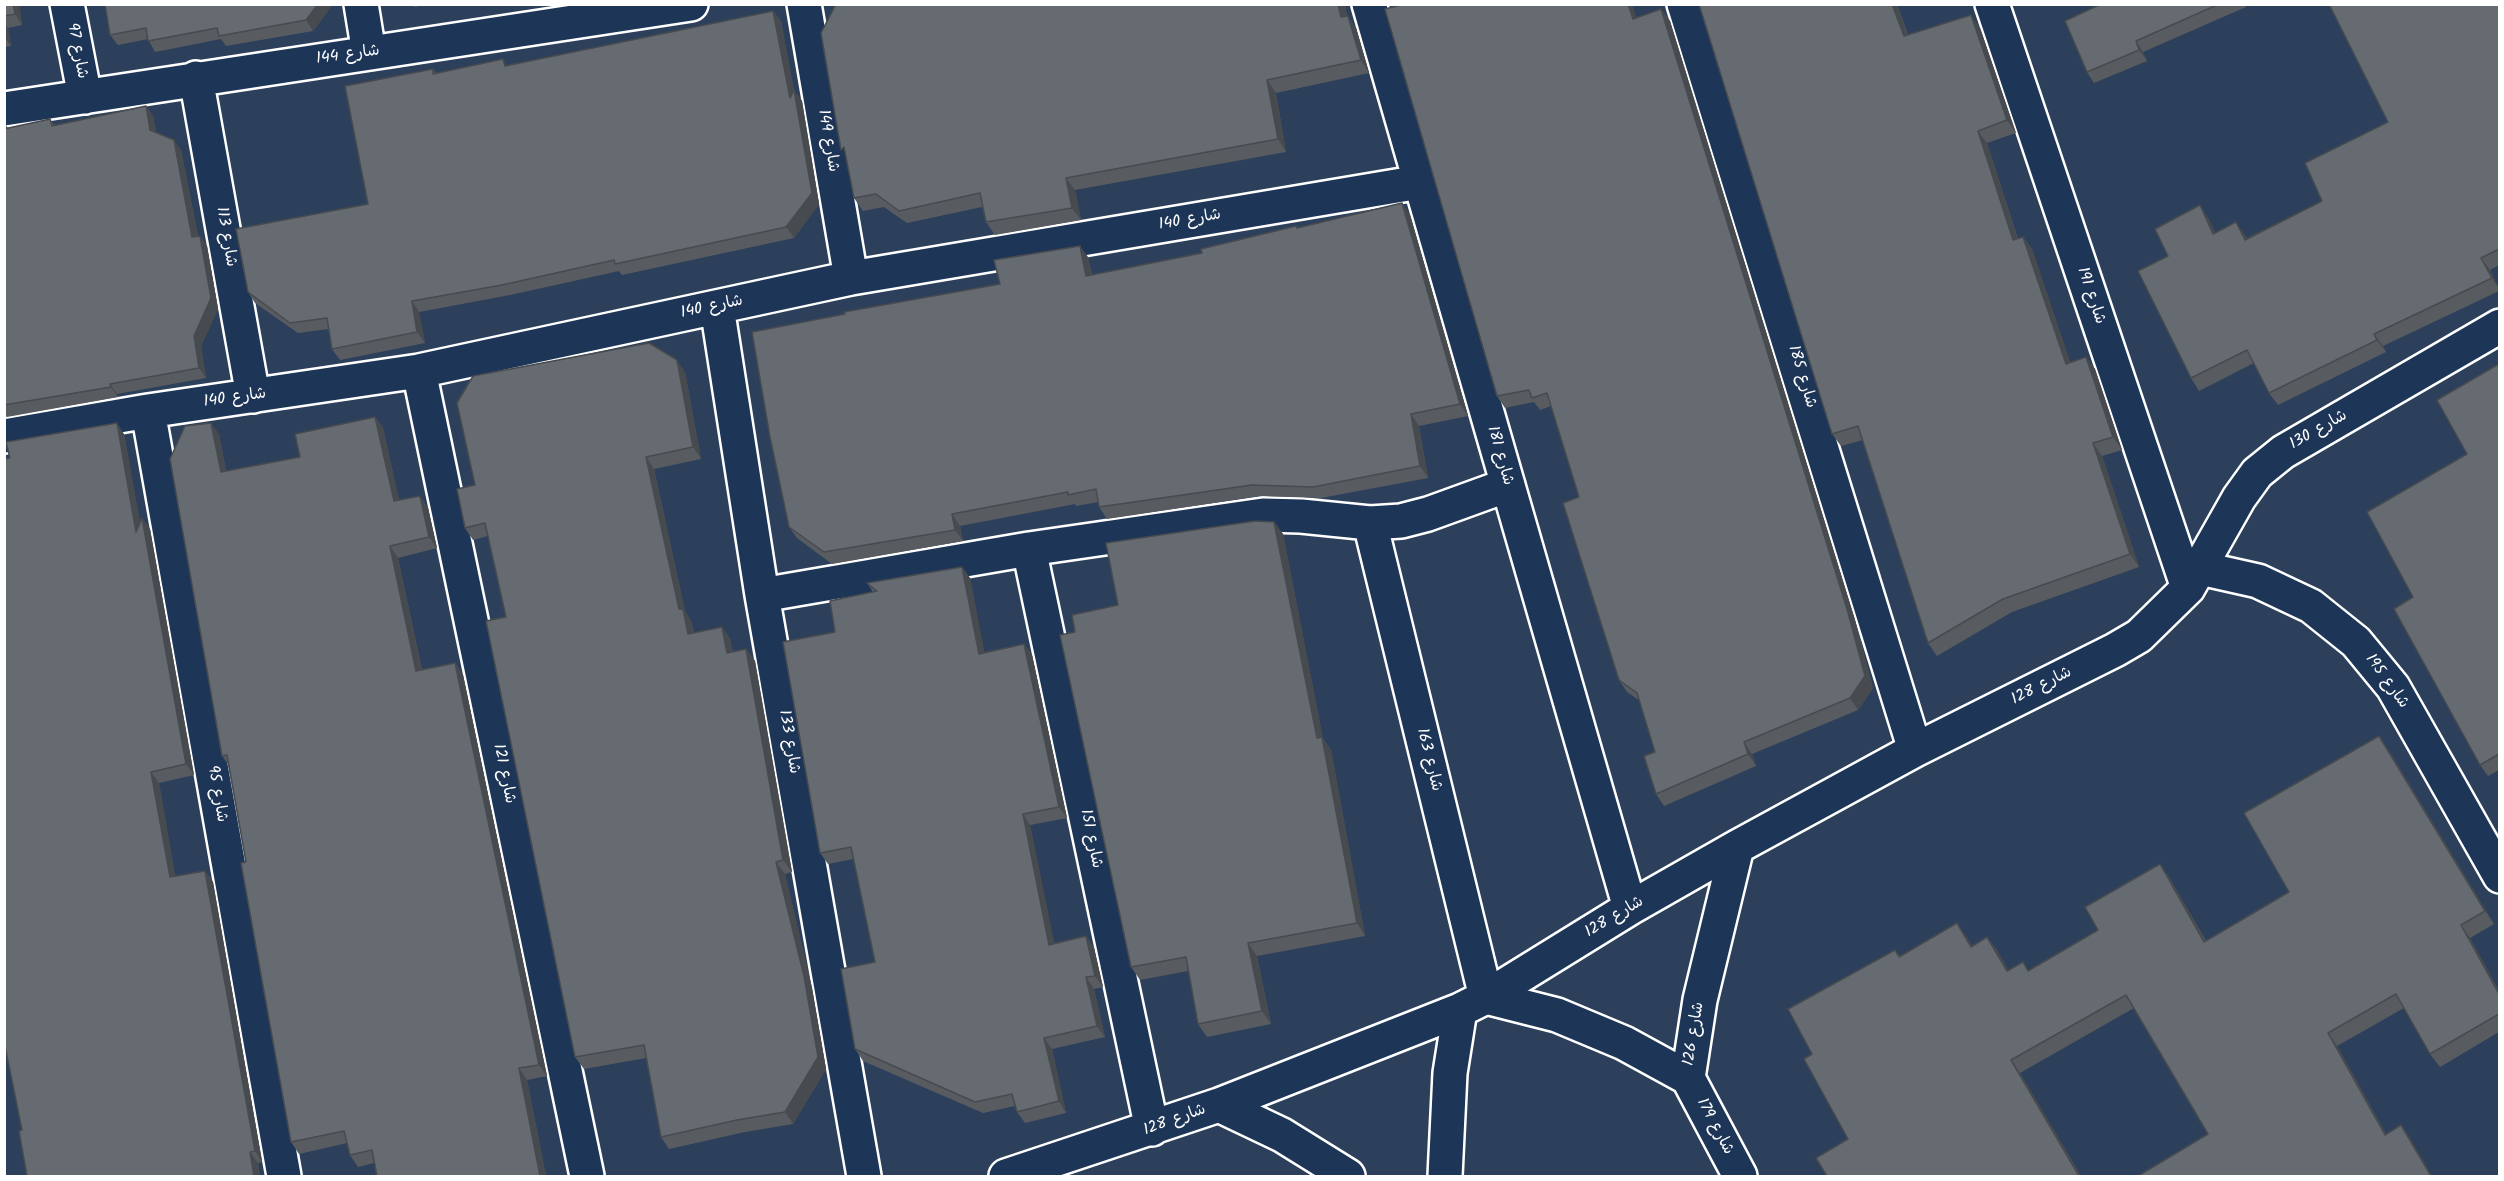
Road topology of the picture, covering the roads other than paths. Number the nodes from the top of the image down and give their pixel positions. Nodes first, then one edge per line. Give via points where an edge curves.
1 (68, 4) edge
2 (361, 4) edge
3 (691, 4) edge
4 (804, 4) edge
5 (1369, 4) edge
6 (1684, 4) edge
7 (1992, 4) edge
8 (654, 8) edge
9 (369, 53) junction
10 (196, 78) junction
11 (85, 98) junction
12 (4, 109) edge
13 (1420, 182) junction
14 (851, 278) junction
15 (717, 307) junction
16 (2499, 326) edge
17 (419, 371) junction
18 (253, 396) junction
19 (148, 411) junction
20 (4, 436) edge
21 (1508, 485) junction
22 (1370, 523) junction
23 (1029, 549) junction
24 (2194, 578) junction
25 (762, 595) junction
26 (1915, 750) junction
27 (1737, 847) junction
28 (2499, 876) edge
29 (1630, 908) junction
30 (1473, 1004) junction
31 (1688, 1078) junction
32 (1218, 1105) junction
33 (1152, 1129) junction
34 (284, 1176) edge
35 (586, 1176) edge
36 (864, 1176) edge
37 (1006, 1176) edge
38 (1348, 1176) edge
39 (1445, 1176) edge
40 (1740, 1176) edge

1 - 11 street, شارع 97
2 - 9 street
3 - 8 street, شارع 144
4 - 14 street, شارع 149
5 - 13 street, شارع 181
6 - 26 street, شارع 185
7 - 24 street, شارع 191
8 - 9 street, شارع 144
9 - 10 street, شارع 144
10 - 11 street, شارع 144
10 - 18 street, شارع 113
11 - 12 street, شارع 144
13 - 14 street, شارع 140
13 - 21 street, شارع 181
14 - 15 street, شارع 140
15 - 17 street, شارع 140
15 - 25 street, شارع 133
16 - 24 street, شارع 130 via 2275,459 2258,473 2239,498
17 - 18 street, شارع 140
17 - 35 street, شارع 121
18 - 19 street, شارع 140
19 - 20 street, شارع 140
19 - 34 street, شارع 95
21 - 22 street via 1428,514
21 - 29 street, شارع 181
22 - 23 street via 1263,515
22 - 30 street, شارع 163
23 - 25 street
23 - 33 street, شارع 151
24 - 26 street, شارع 128 via 2139,636
24 - 28 street, شارع 195 via 2258,581 2311,606 2356,642 2393,687
25 - 36 street, شارع 133
26 - 27 street, شارع 128
27 - 29 street, شارع 128
27 - 31 street, شارع 126 via 1700,1000
29 - 30 street, شارع 128
30 - 31 street, شارع 126 via 1557,1016 1624,1042
30 - 32 street, شارع 128
30 - 39 street via 1450,1073
31 - 40 street, شارع 179
32 - 33 street, شارع 128
32 - 38 street via 1282,1135
33 - 37 street, شارع 128

